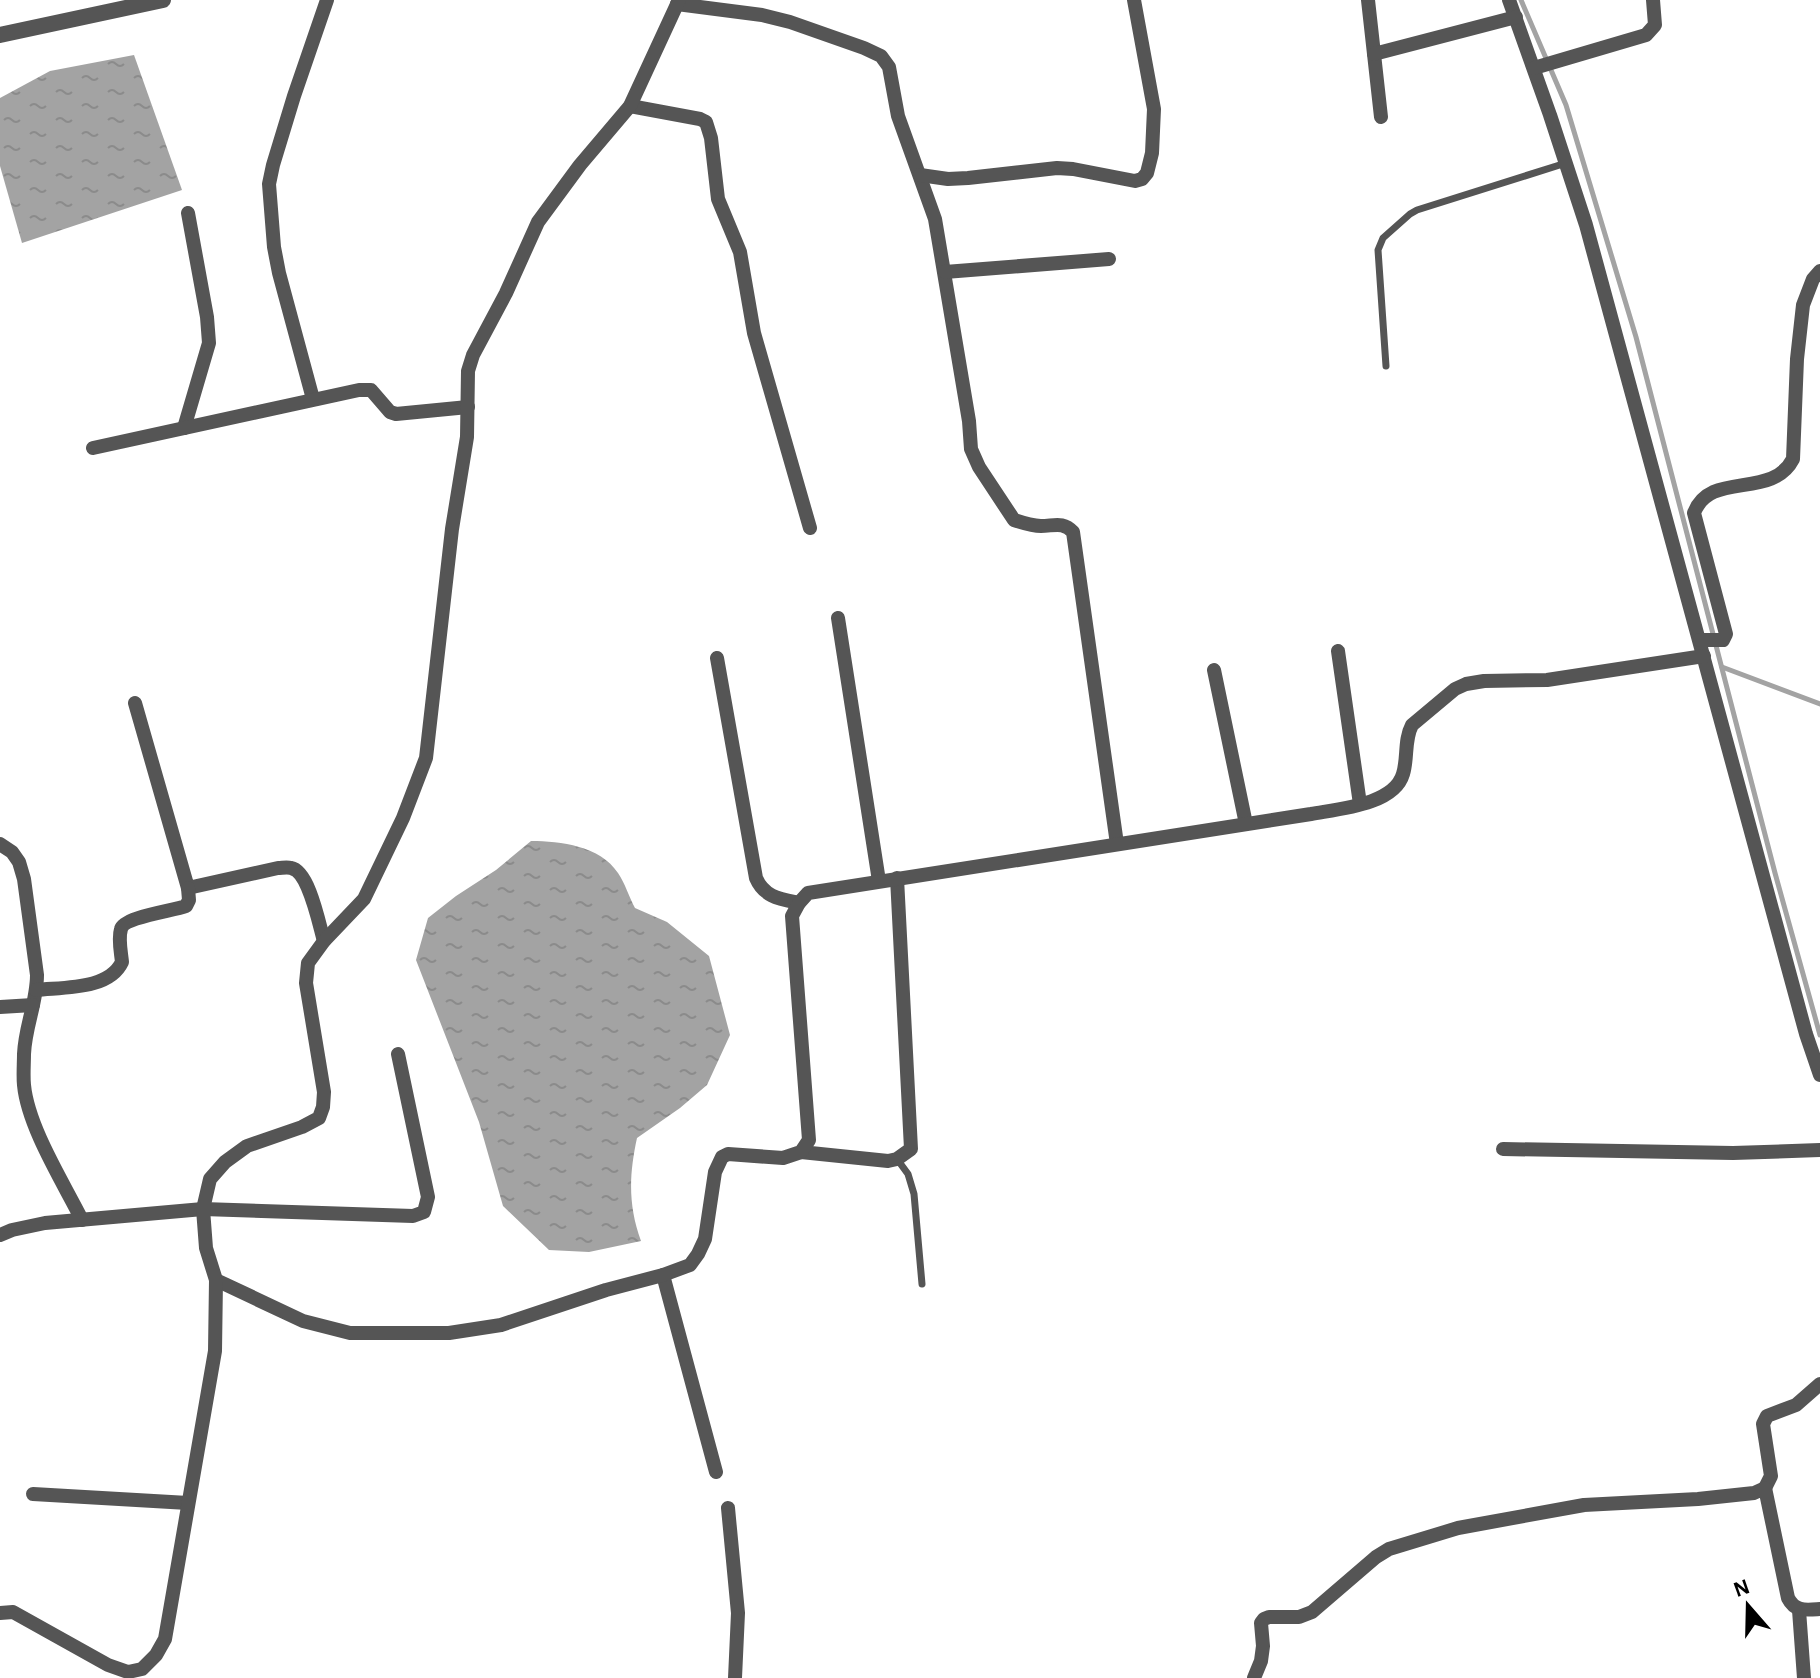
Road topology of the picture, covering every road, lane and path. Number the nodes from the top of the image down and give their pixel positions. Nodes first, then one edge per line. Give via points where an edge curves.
1 (163, 0) edge
2 (327, 0) edge
3 (1134, 0) edge
4 (1368, 0) edge
5 (1509, 0) edge
6 (1653, 0) edge
7 (678, 2) edge
8 (115, 5) edge
9 (1516, 17) junction
10 (0, 35) edge
11 (1374, 54) junction
12 (1544, 64) junction
13 (630, 106) junction
14 (1381, 117) dead end
15 (1566, 163) junction
16 (920, 175) junction
17 (188, 213) dead end
18 (1109, 259) dead end
19 (1820, 271) edge
20 (945, 272) junction
21 (1386, 366) dead end
22 (313, 399) junction
23 (468, 414) junction
24 (184, 428) junction
25 (93, 448) dead end
26 (810, 528) dead end
27 (838, 618) dead end
28 (1711, 640) junction
29 (1338, 651) dead end
30 (1704, 656) junction
31 (717, 658) dead end
32 (1214, 670) dead end
33 (135, 703) dead end
34 (1360, 804) junction
35 (1246, 824) junction
36 (0, 844) edge
37 (1117, 844) junction
38 (897, 878) junction
39 (879, 881) junction
40 (188, 888) junction
41 (799, 903) junction
42 (324, 941) junction
43 (35, 997) junction
44 (0, 1007) edge
45 (398, 1054) dead end
46 (1820, 1075) edge
47 (1503, 1149) dead end
48 (1820, 1150) edge
49 (801, 1152) junction
50 (897, 1159) junction
51 (203, 1209) junction
52 (82, 1220) junction
53 (0, 1235) edge
54 (663, 1275) junction
55 (216, 1280) junction
56 (922, 1284) dead end
57 (1820, 1384) edge
58 (716, 1472) dead end
59 (1765, 1488) junction
60 (33, 1494) dead end
61 (188, 1503) junction
62 (728, 1508) dead end
63 (1820, 1609) edge
64 (1799, 1610) junction
65 (0, 1613) edge
66 (142, 1669) junction
67 (156, 1678) edge
68 (735, 1678) edge
69 (1254, 1678) edge
70 (1804, 1678) edge

1 - 8 street
2 - 22 street via 269,184 279,273
3 - 16 street via 1154,109 1152,153 1142,179 1057,168 968,178
4 - 11 street
5 - 9 street
6 - 12 street via 1655,25 1646,35
7 - 13 street
7 - 16 street via 790,22 881,56 889,67 898,116
8 - 10 street
9 - 11 street
9 - 12 street
11 - 14 street
12 - 15 street
13 - 23 street via 538,222 473,355
13 - 26 street via 706,122 715,188 740,252 754,333
15 - 21 lane via 1426,206 1383,238 1378,250
15 - 28 street
16 - 20 street
17 - 24 street via 209,343
18 - 20 street
19 - 28 street via 1803,305 1793,459 1788,469 1778,478 1721,489 1707,496 1694,513 1726,634
20 - 37 street via 971,449 979,467 1014,520 1068,526 1073,532
22 - 23 street via 371,390 396,414
22 - 24 street
23 - 42 street via 426,758 364,899
24 - 25 street
27 - 39 street
28 - 30 street
29 - 34 street
30 - 34 street via 1547,680 1466,684 1412,725 1397,787
30 - 46 street
31 - 41 street via 756,878 773,898
32 - 35 street
33 - 40 street
34 - 35 street
35 - 37 street
36 - 43 street via 19,862 24,879 37,975
37 - 38 street
38 - 39 street
38 - 50 street via 912,1141 911,1149
39 - 41 street via 808,893
40 - 42 street via 292,867 307,885
40 - 43 street via 186,906 121,926 122,962 111,977
41 - 49 street via 792,916 809,1140
42 - 51 street via 308,963 306,983 324,1092 319,1118 247,1146 225,1162 210,1179
43 - 44 street
43 - 52 street via 24,1050 24,1086 41,1138
45 - 51 street via 428,1197 424,1212 413,1216
47 - 48 street
49 - 50 street
49 - 54 street via 783,1158 722,1157 698,1254 690,1265
50 - 56 lane via 914,1194
51 - 52 street
51 - 55 street via 206,1248
52 - 53 street
54 - 55 street via 501,1325 395,1334 350,1333 303,1321
54 - 58 street
55 - 61 street via 215,1351
57 - 59 street via 1796,1405 1764,1420 1771,1476
59 - 64 street via 1788,1598
59 - 69 street via 1698,1499 1584,1505 1458,1528 1389,1549 1312,1612 1264,1619 1261,1661
60 - 61 street
61 - 66 street via 165,1639
62 - 68 street via 738,1613
63 - 64 street
64 - 70 street
65 - 66 street via 13,1612 108,1665 128,1672
66 - 67 street

